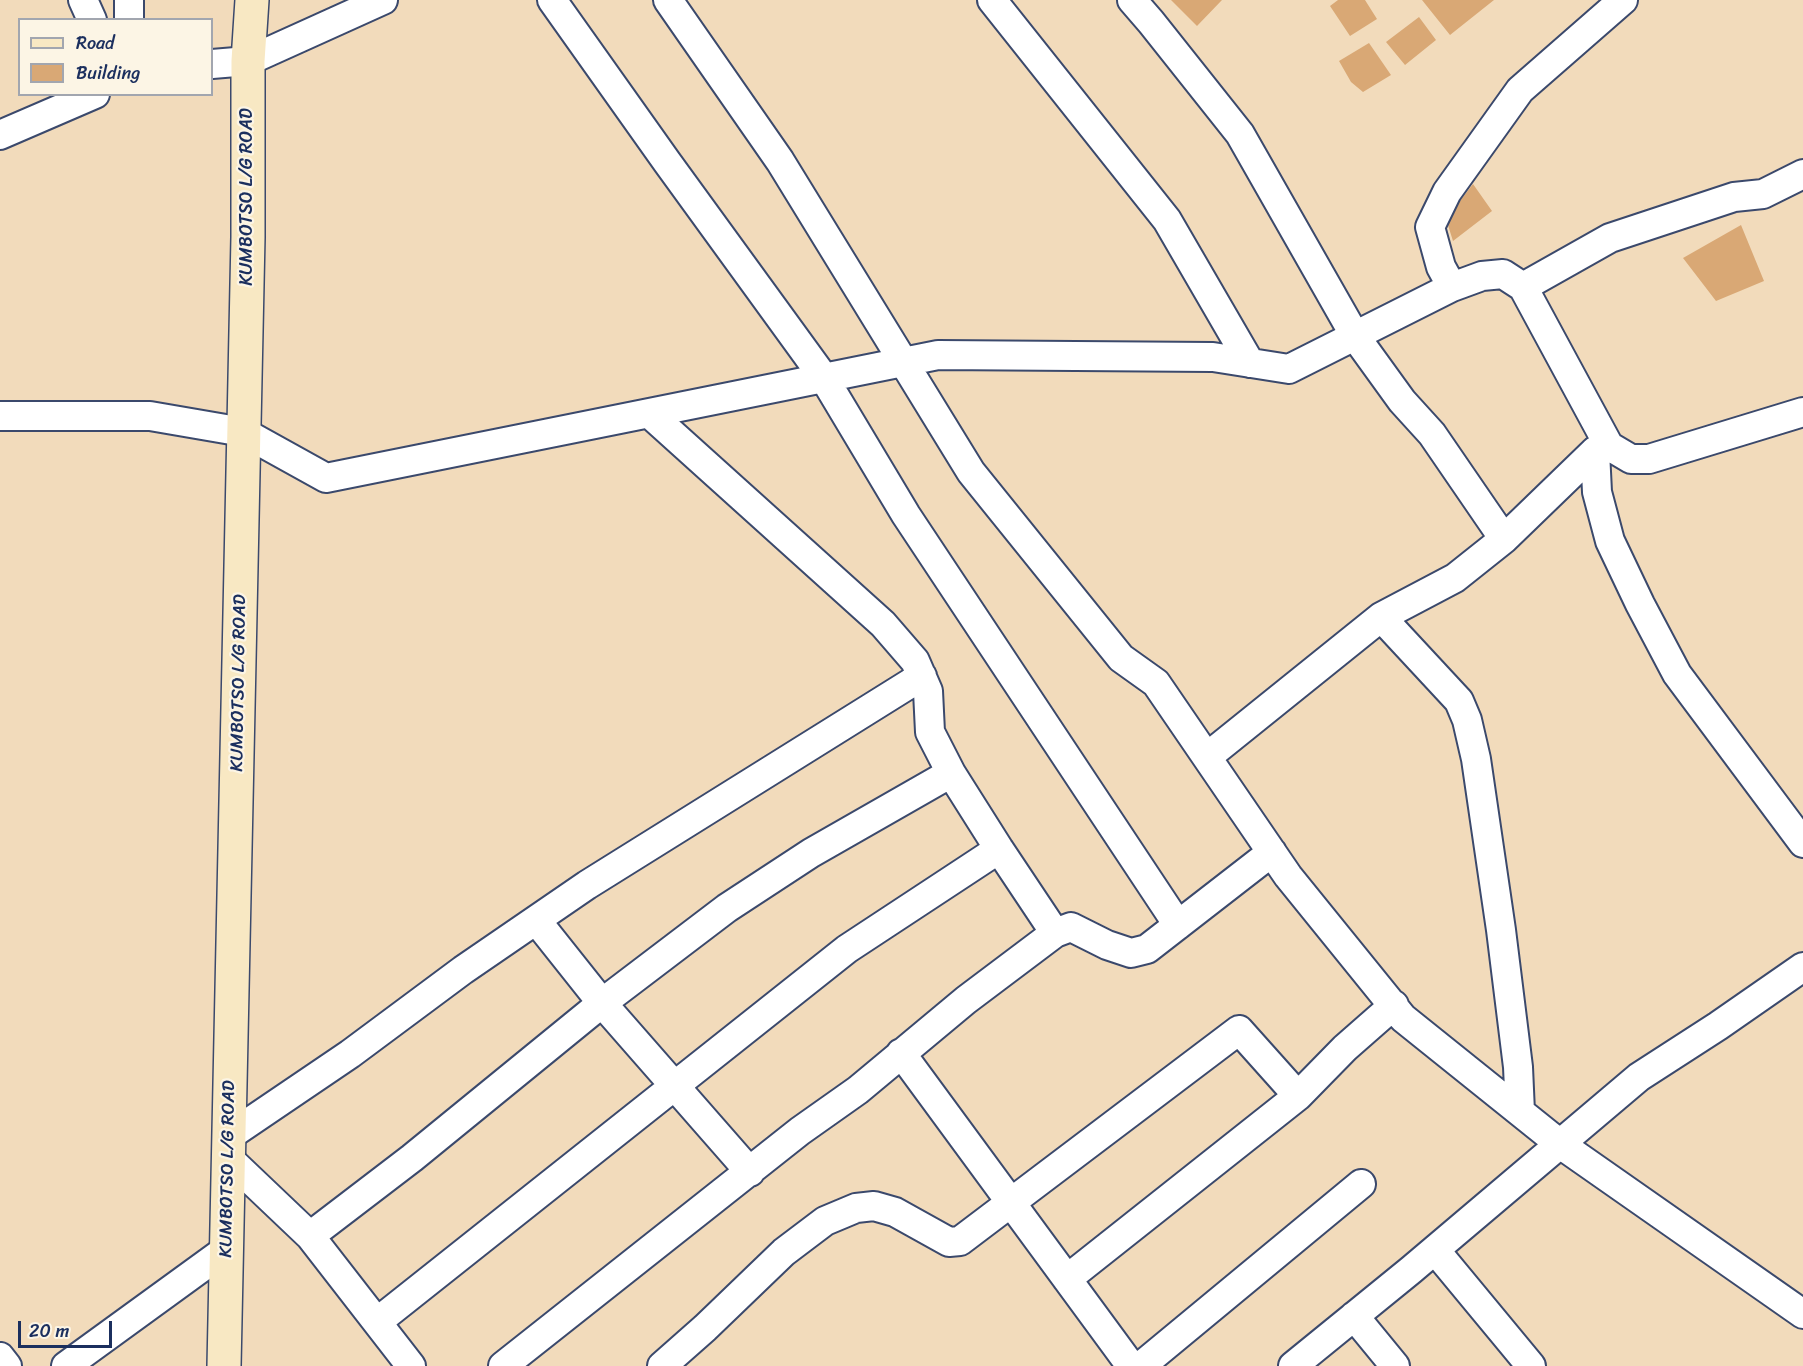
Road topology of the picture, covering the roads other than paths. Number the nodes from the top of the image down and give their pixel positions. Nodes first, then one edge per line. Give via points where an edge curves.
1 (83, 0) edge
2 (129, 0) edge
3 (252, 0) edge
4 (383, 0) edge
5 (552, 0) edge
6 (668, 0) edge
7 (992, 0) edge
8 (1132, 0) edge
9 (1623, 0) edge
10 (91, 18) edge
11 (129, 18) edge
12 (248, 61) junction
13 (213, 64) edge
14 (90, 96) edge
15 (0, 135) edge
16 (1803, 174) edge
17 (1452, 287) junction
18 (1523, 287) junction
19 (1355, 336) junction
20 (903, 362) junction
21 (1250, 363) junction
22 (824, 378) junction
23 (1803, 412) edge
24 (650, 414) junction
25 (0, 416) edge
26 (243, 432) junction
27 (1602, 449) junction
28 (1503, 539) junction
29 (1381, 617) junction
30 (922, 676) junction
31 (1207, 757) junction
32 (951, 773) junction
33 (1803, 843) edge
34 (999, 849) junction
35 (1272, 852) junction
36 (536, 921) junction
37 (1178, 925) junction
38 (1055, 933) junction
39 (1803, 967) edge
40 (602, 1003) junction
41 (1394, 1005) junction
42 (902, 1053) junction
43 (674, 1086) junction
44 (1299, 1096) junction
45 (1520, 1112) junction
46 (1560, 1144) junction
47 (229, 1147) junction
48 (750, 1172) junction
49 (1361, 1184) dead end
50 (1012, 1203) junction
51 (310, 1236) junction
52 (227, 1249) junction
53 (1435, 1250) junction
54 (1067, 1279) junction
55 (1803, 1314) edge
56 (1354, 1316) junction
57 (377, 1322) junction
58 (0, 1357) edge
59 (7, 1366) edge
60 (66, 1366) edge
61 (224, 1366) edge
62 (411, 1366) edge
63 (503, 1366) edge
64 (662, 1366) edge
65 (1131, 1366) edge
66 (1141, 1366) edge
67 (1293, 1366) edge
68 (1395, 1366) edge
69 (1531, 1366) edge

1 - 10 street
2 - 11 street
3 - 12 main road, KUMBOTSO L/G ROAD
4 - 12 street
5 - 22 street
6 - 20 street via 780,162
7 - 21 street via 1167,220
8 - 19 street via 1240,134
9 - 17 street via 1520,90 1448,192 1430,227 1441,267
12 - 13 street
12 - 26 main road, KUMBOTSO L/G ROAD
14 - 15 street
16 - 18 street via 1763,194 1734,197 1610,238
17 - 18 street via 1482,276 1503,274
17 - 19 street
18 - 27 street
19 - 21 street via 1289,369
19 - 28 street via 1402,401 1432,434
20 - 21 street via 938,355 1213,357
20 - 22 street
20 - 31 street via 971,472 1121,658 1156,683
22 - 24 street
22 - 37 street via 906,515
23 - 27 street via 1649,459 1631,459
24 - 26 street via 326,478
24 - 30 street via 883,624 915,661
25 - 26 street via 150,416
26 - 47 main road, KUMBOTSO L/G ROAD
27 - 28 street
27 - 33 street via 1597,492 1610,541 1640,604 1671,664
28 - 29 street via 1455,578
29 - 31 street
29 - 45 street via 1459,700 1467,720 1501,930
30 - 32 street via 928,691 930,732
30 - 36 street via 706,809
31 - 35 street
32 - 34 street
32 - 40 street via 811,853 736,902
34 - 38 street
34 - 43 street via 847,949
35 - 37 street
35 - 41 street
36 - 40 street
36 - 47 street via 350,1053
37 - 38 street via 1147,949 1131,953 1071,927
38 - 42 street
39 - 46 street via 1639,1077
40 - 43 street
40 - 51 street
41 - 44 street
41 - 45 street via 1403,1018
42 - 48 street
42 - 50 street
43 - 48 street
43 - 57 street
44 - 50 street via 1239,1030
44 - 54 street
45 - 46 street
46 - 53 street
46 - 55 street
47 - 51 street
47 - 52 main road, KUMBOTSO L/G ROAD
48 - 63 street
49 - 66 street
50 - 54 street
50 - 64 street via 960,1241 949,1242 895,1212 874,1206 856,1208 825,1221 784,1252
51 - 57 street
52 - 60 street
52 - 61 main road, KUMBOTSO L/G ROAD
53 - 56 street
53 - 69 street
54 - 65 street
56 - 67 street
56 - 68 street
57 - 62 street
58 - 59 street

